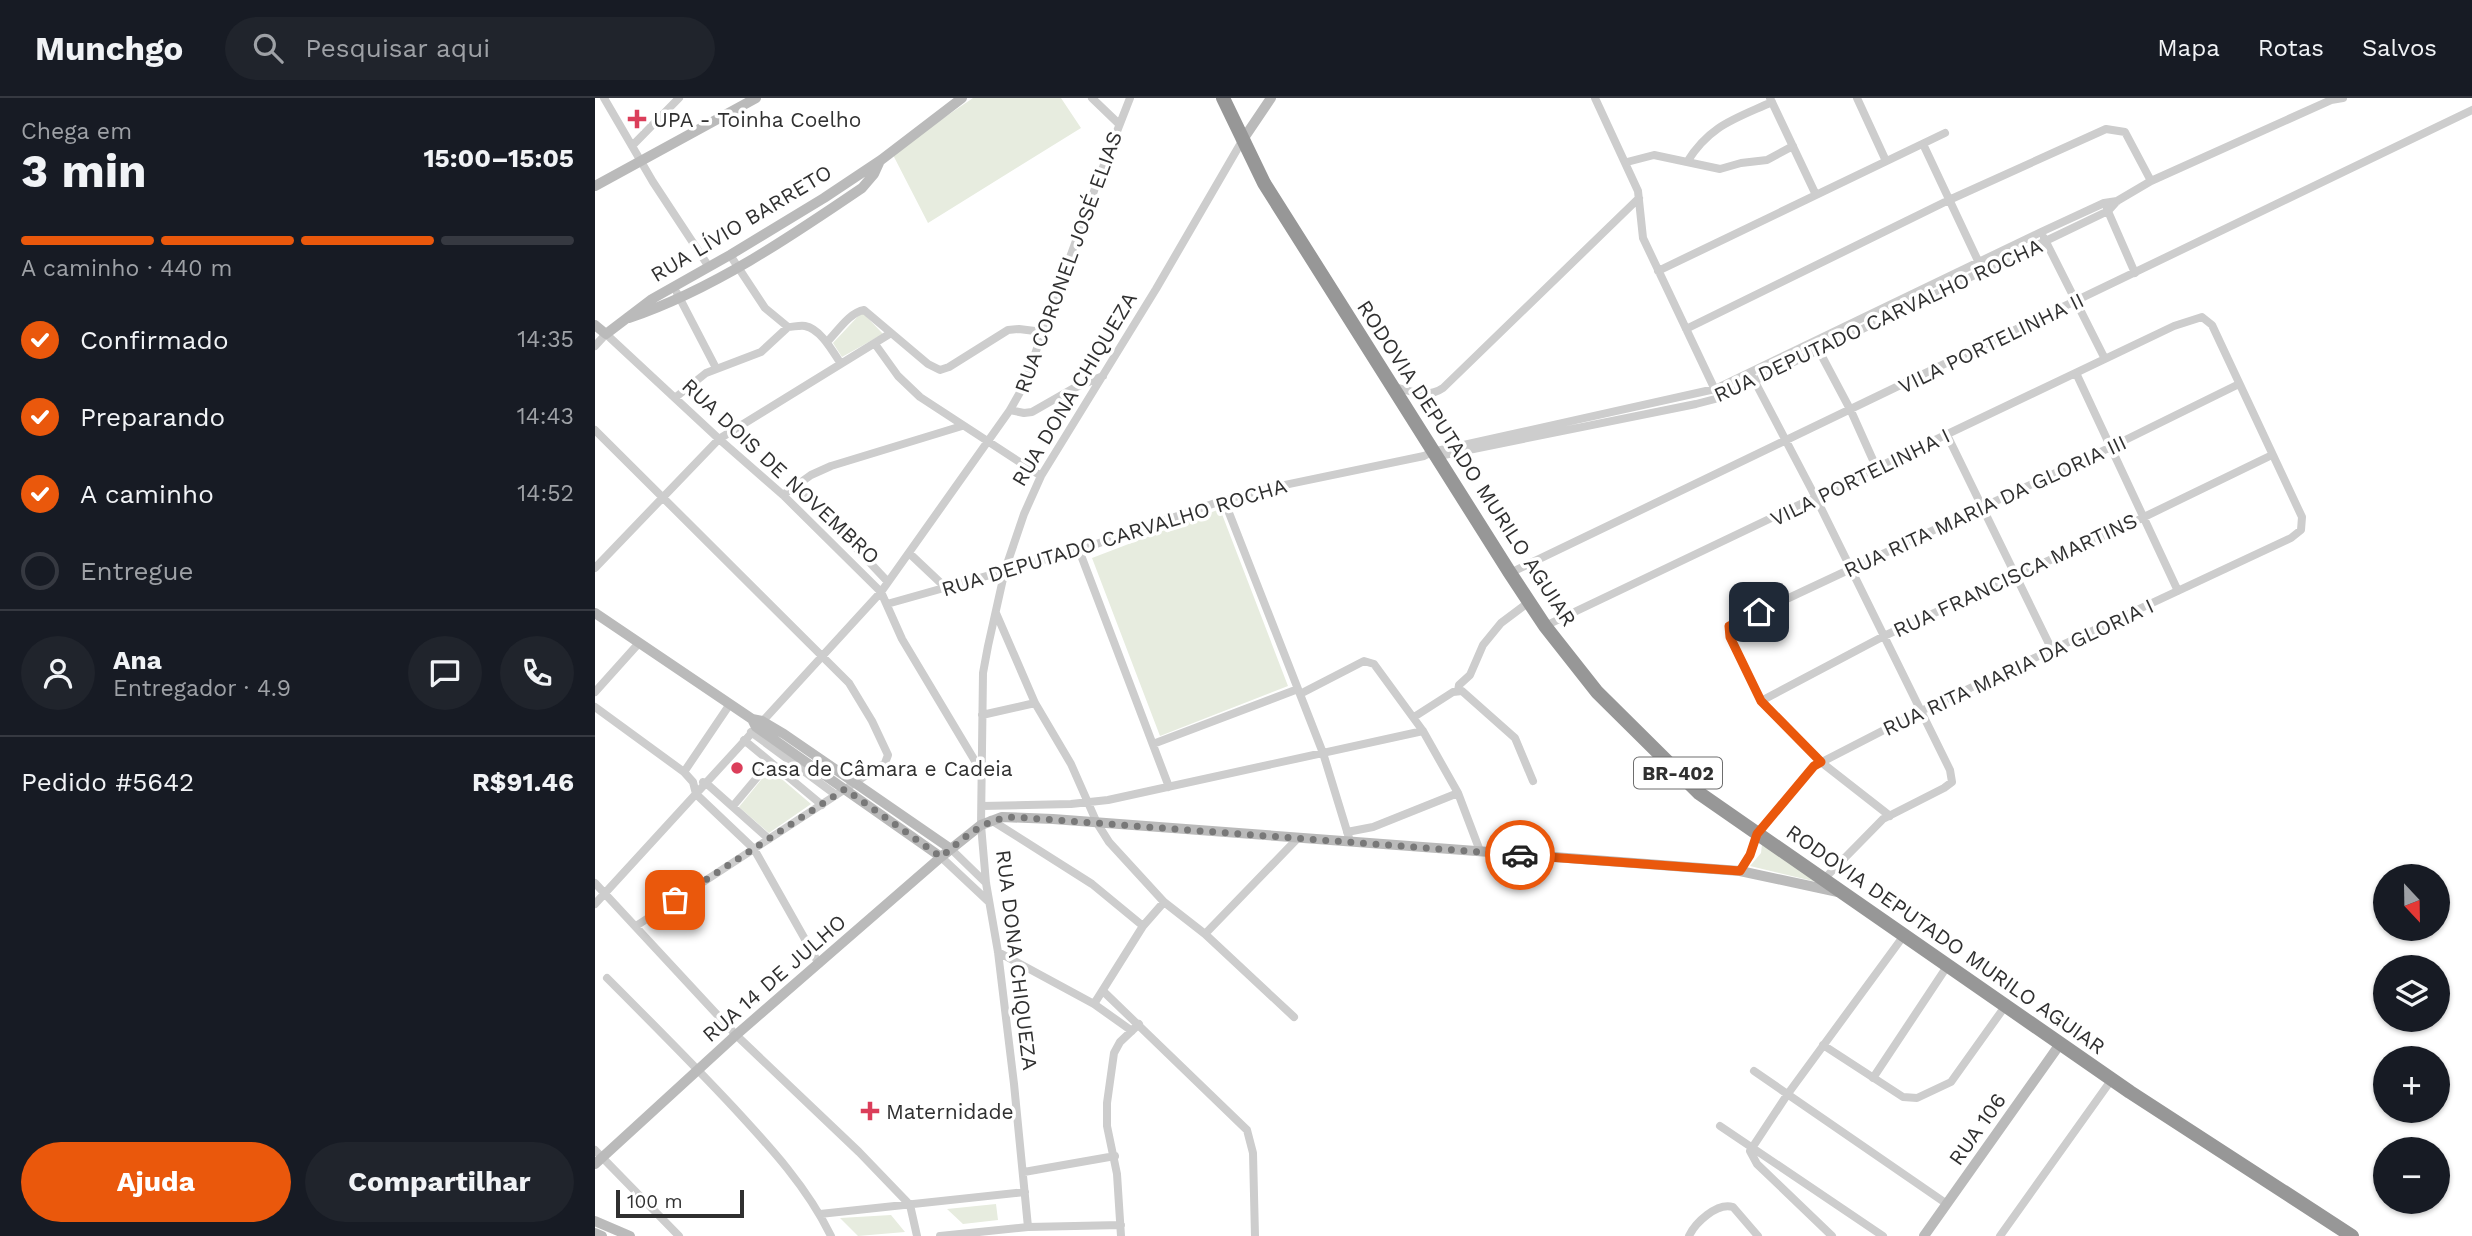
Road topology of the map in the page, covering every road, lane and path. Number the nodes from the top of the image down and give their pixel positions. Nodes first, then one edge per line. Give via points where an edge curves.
1 (604, 98) edge
2 (679, 98) edge
3 (756, 98) edge
4 (962, 98) edge
5 (1092, 98) edge
6 (1130, 98) edge
7 (1223, 98) edge
8 (1271, 98) edge
9 (1595, 98) edge
10 (1857, 98) edge
11 (2343, 98) edge
12 (1771, 100) edge
13 (2472, 110) edge
14 (1119, 124) junction
15 (1945, 133) dead end
16 (1242, 141) junction
17 (1923, 144) junction
18 (632, 146) junction
19 (1793, 146) junction
20 (881, 160) junction
21 (1886, 161) junction
22 (1627, 162) junction
23 (1687, 162) junction
24 (641, 163) junction
25 (2151, 181) junction
26 (595, 186) edge
27 (1816, 195) junction
28 (1639, 198) junction
29 (1949, 200) junction
30 (2106, 207) junction
31 (2043, 236) junction
32 (730, 255) junction
33 (709, 267) junction
34 (738, 267) junction
35 (1980, 267) junction
36 (1658, 271) junction
37 (2135, 273) junction
38 (673, 286) junction
39 (679, 298) junction
40 (2077, 301) junction
41 (623, 320) junction
42 (595, 325) edge
43 (788, 327) junction
44 (1686, 329) junction
45 (1043, 332) junction
46 (891, 333) junction
47 (607, 334) junction
48 (827, 342) junction
49 (875, 344) junction
50 (1816, 345) junction
51 (595, 346) edge
52 (2105, 359) junction
53 (841, 363) junction
54 (716, 368) junction
55 (2076, 373) junction
56 (1103, 376) junction
57 (1752, 377) junction
58 (2239, 384) junction
59 (1390, 386) junction
60 (1717, 394) junction
61 (676, 397) junction
62 (1010, 410) junction
63 (1851, 411) junction
64 (962, 426) junction
65 (595, 430) edge
66 (1947, 435) junction
67 (719, 439) junction
68 (988, 442) junction
69 (1788, 442) junction
70 (2111, 447) junction
71 (1431, 455) junction
72 (2273, 455) junction
73 (1877, 469) junction
74 (1041, 476) junction
75 (796, 484) junction
76 (783, 495) junction
77 (663, 496) junction
78 (1816, 498) junction
79 (1224, 500) junction
80 (1982, 508) junction
81 (2144, 517) junction
82 (1079, 550) junction
83 (909, 553) junction
84 (595, 568) edge
85 (1851, 569) junction
86 (1005, 570) junction
87 (1510, 573) junction
88 (2015, 575) junction
89 (888, 582) junction
90 (946, 587) junction
91 (2178, 591) junction
92 (881, 592) junction
93 (1529, 602) junction
94 (887, 604) junction
95 (595, 613) edge
96 (996, 613) junction
97 (1545, 626) junction
98 (1884, 636) junction
99 (639, 643) junction
100 (2052, 650) junction
101 (823, 656) junction
102 (1458, 691) junction
103 (595, 692) edge
104 (1299, 692) junction
105 (1761, 701) junction
106 (1035, 703) junction
107 (730, 704) junction
108 (595, 707) edge
109 (1921, 711) junction
110 (982, 715) junction
111 (1413, 717) junction
112 (755, 725) junction
113 (1423, 731) junction
114 (744, 740) junction
115 (1153, 744) junction
116 (1323, 753) junction
117 (770, 762) junction
118 (1821, 762) junction
119 (684, 772) junction
120 (981, 772) junction
121 (1533, 781) dead end
122 (693, 782) junction
123 (706, 782) junction
124 (1169, 787) junction
125 (845, 789) junction
126 (1458, 793) junction
127 (696, 794) junction
128 (1088, 803) junction
129 (822, 805) junction
130 (733, 806) junction
131 (982, 806) junction
132 (1890, 816) junction
133 (895, 817) junction
134 (986, 822) junction
135 (1097, 823) junction
136 (1757, 834) junction
137 (1349, 837) junction
138 (1299, 838) junction
139 (769, 839) junction
140 (754, 849) junction
141 (951, 849) junction
142 (1480, 852) junction
143 (941, 857) junction
144 (1740, 871) junction
145 (1825, 878) junction
146 (595, 883) edge
147 (986, 883) junction
148 (604, 894) junction
149 (1848, 894) junction
150 (989, 902) junction
151 (1164, 902) junction
152 (595, 904) edge
153 (636, 926) junction
154 (1143, 926) junction
155 (1205, 934) junction
156 (1905, 934) junction
157 (998, 951) junction
158 (819, 964) junction
159 (1948, 965) junction
160 (607, 978) dead end
161 (1103, 991) junction
162 (1094, 1004) junction
163 (2005, 1005) junction
164 (1294, 1017) dead end
165 (1139, 1024) junction
166 (1132, 1031) junction
167 (736, 1035) junction
168 (2060, 1044) junction
169 (1823, 1045) junction
170 (698, 1070) junction
171 (1754, 1071) dead end
172 (1873, 1078) junction
173 (2112, 1079) junction
174 (1787, 1095) junction
175 (1720, 1126) dead end
176 (1751, 1149) junction
177 (1115, 1156) junction
178 (598, 1157) edge
179 (1024, 1171) junction
180 (1025, 1192) junction
181 (1947, 1204) junction
182 (910, 1205) junction
183 (820, 1214) junction
184 (595, 1222) edge
185 (1121, 1225) junction
186 (1028, 1227) junction
187 (595, 1233) edge
188 (602, 1236) edge
189 (631, 1236) edge
190 (680, 1236) edge
191 (831, 1236) edge
192 (917, 1236) edge
193 (940, 1236) edge
194 (1121, 1236) edge
195 (1255, 1236) edge
196 (1689, 1236) edge
197 (1758, 1236) edge
198 (1832, 1236) edge
199 (1883, 1236) edge
200 (1924, 1236) edge
201 (2000, 1236) edge
202 (2352, 1236) edge

1 - 18 street
2 - 18 street
3 - 24 street
4 - 20 street, RUA LÍVIO BARRETO
5 - 14 street
6 - 14 street, RUA CORONEL JOSÉ ELIAS
7 - 16 highway, RODOVIA DEPUTADO MURILO AGUIAR / BR-402
8 - 16 street, RUA DONA CHIQUEZA
9 - 22 street
10 - 21 street
11 - 25 street, RUA DEPUTADO CARVALHO ROCHA
12 - 19 street
12 - 23 street via 1718,126
13 - 37 street, VILA PORTELINHA II
14 - 45 street, RUA CORONEL JOSÉ ELIAS
15 - 17 street
16 - 56 street, RUA DONA CHIQUEZA
16 - 59 highway, RODOVIA DEPUTADO MURILO AGUIAR / BR-402
17 - 21 street
17 - 29 street
18 - 24 street
19 - 23 street via 1767,160 1720,169
19 - 27 street
20 - 32 street, RUA LÍVIO BARRETO
20 - 34 street, RUA LÍVIO BARRETO via 862,188
21 - 27 street
22 - 23 street via 1654,155
22 - 28 street
24 - 26 street
24 - 33 street
25 - 29 street via 2125,132 2106,129
25 - 30 street, RUA DEPUTADO CARVALHO ROCHA
27 - 36 street
28 - 36 street via 1643,238
28 - 59 street via 1443,388 1424,394
29 - 35 street
29 - 44 street
30 - 31 street, RUA DEPUTADO CARVALHO ROCHA
30 - 37 street
31 - 35 street, RUA DEPUTADO CARVALHO ROCHA
31 - 40 street
32 - 33 street, RUA LÍVIO BARRETO
32 - 34 street
33 - 38 street, RUA LÍVIO BARRETO
34 - 39 street, RUA LÍVIO BARRETO
34 - 43 street via 765,308
35 - 50 street, RUA DEPUTADO CARVALHO ROCHA
36 - 44 street
37 - 40 street, VILA PORTELINHA II
38 - 39 street
38 - 41 street, RUA LÍVIO BARRETO
39 - 41 street, RUA LÍVIO BARRETO
39 - 54 street
40 - 52 street
40 - 63 street, VILA PORTELINHA II
41 - 47 street, RUA LÍVIO BARRETO
42 - 47 street, RUA DOIS DE NOVEMBRO
43 - 48 street via 807,327
43 - 54 street via 752,357
44 - 60 street
45 - 46 street via 1008,330 940,370
45 - 62 street, RUA CORONEL JOSÉ ELIAS
46 - 48 street via 862,309
46 - 49 street
47 - 51 street, RUA LÍVIO BARRETO
47 - 61 street, RUA DOIS DE NOVEMBRO
48 - 53 street
49 - 53 street
49 - 64 street via 908,387
50 - 57 street, RUA DEPUTADO CARVALHO ROCHA
50 - 63 street
52 - 55 street, VILA PORTELINHA I
52 - 58 street, VILA PORTELINHA I via 2202,317 2212,325
53 - 67 street
54 - 61 street
55 - 66 street, VILA PORTELINHA I
55 - 70 street
56 - 62 street via 1032,412
56 - 74 street, RUA DONA CHIQUEZA
57 - 60 street, RUA DEPUTADO CARVALHO ROCHA
57 - 69 street
58 - 70 street, RUA RITA MARIA DA GLORIA III
58 - 72 street
59 - 71 highway, RODOVIA DEPUTADO MURILO AGUIAR / BR-402
60 - 71 street, RUA DEPUTADO CARVALHO ROCHA
61 - 67 street, RUA DOIS DE NOVEMBRO
62 - 68 street, RUA CORONEL JOSÉ ELIAS
63 - 69 street, VILA PORTELINHA II
63 - 73 street
64 - 68 street
64 - 75 street via 831,466
65 - 77 street
66 - 73 street, VILA PORTELINHA I
66 - 80 street
67 - 76 street, RUA DOIS DE NOVEMBRO
67 - 77 street
68 - 74 street
68 - 83 street, RUA CORONEL JOSÉ ELIAS
69 - 78 street
69 - 87 street, VILA PORTELINHA II
70 - 80 street, RUA RITA MARIA DA GLORIA III
70 - 81 street
71 - 79 street, RUA DEPUTADO CARVALHO ROCHA
71 - 87 highway, RODOVIA DEPUTADO MURILO AGUIAR / BR-402
72 - 81 street, RUA FRANCISCA MARTINS
72 - 91 street, RUA RITA MARIA DA GLORIA I via 2302,517 2301,530
73 - 78 street, VILA PORTELINHA I
74 - 86 street, RUA DONA CHIQUEZA
75 - 76 street
75 - 89 street
76 - 92 street, RUA DOIS DE NOVEMBRO
77 - 84 street
77 - 101 street
78 - 85 street
78 - 97 street, VILA PORTELINHA I
79 - 82 street, RUA DEPUTADO CARVALHO ROCHA
79 - 104 street
80 - 85 street, RUA RITA MARIA DA GLORIA III
80 - 88 street
81 - 88 street, RUA FRANCISCA MARTINS
81 - 91 street
82 - 86 street, RUA DEPUTADO CARVALHO ROCHA
82 - 115 street
83 - 89 street, RUA CORONEL JOSÉ ELIAS
83 - 90 street
85 - 98 street
85 - 105 street, RUA RITA MARIA DA GLORIA III via 1729,626
86 - 90 street, RUA DEPUTADO CARVALHO ROCHA
86 - 96 street, RUA DONA CHIQUEZA
87 - 93 highway, RODOVIA DEPUTADO MURILO AGUIAR / BR-402
88 - 98 street, RUA FRANCISCA MARTINS
88 - 100 street
89 - 92 street, RUA CORONEL JOSÉ ELIAS
90 - 94 street, RUA DEPUTADO CARVALHO ROCHA
91 - 100 street, RUA RITA MARIA DA GLORIA I
92 - 94 street, RUA DOIS DE NOVEMBRO
92 - 101 street, RUA CORONEL JOSÉ ELIAS
93 - 97 highway, RODOVIA DEPUTADO MURILO AGUIAR / BR-402
93 - 102 street via 1500,623
94 - 120 street, RUA DOIS DE NOVEMBRO via 902,639
95 - 99 street
96 - 106 street
96 - 110 street, RUA DONA CHIQUEZA via 983,673
97 - 136 highway, RODOVIA DEPUTADO MURILO AGUIAR / BR-402 via 1597,692 1651,747 1699,793
98 - 105 street, RUA FRANCISCA MARTINS
98 - 109 street
99 - 103 street
99 - 107 street
100 - 109 street, RUA RITA MARIA DA GLORIA I
101 - 112 street, RUA CORONEL JOSÉ ELIAS
101 - 125 street via 856,693 888,755 885,764
102 - 111 street
102 - 121 street via 1469,695 1515,738
104 - 111 street via 1368,660
104 - 115 street
104 - 116 street
105 - 118 street
106 - 110 street
106 - 128 street
107 - 112 street
107 - 119 street
108 - 119 street
109 - 118 street, RUA RITA MARIA DA GLORIA I
109 - 132 street via 1952,782
110 - 120 street, RUA DONA CHIQUEZA
111 - 113 street
112 - 114 street, RUA CORONEL JOSÉ ELIAS
112 - 125 street
112 - 125 street via 781,737
113 - 116 street
113 - 126 street
114 - 117 street
114 - 123 street, RUA CORONEL JOSÉ ELIAS
115 - 124 street
116 - 124 street
116 - 137 street
117 - 129 street
117 - 130 street
118 - 132 street
118 - 136 street, RUA RITA MARIA DA GLORIA I
119 - 122 street
120 - 131 street, RUA DONA CHIQUEZA
122 - 123 street
122 - 127 street
123 - 127 street, RUA CORONEL JOSÉ ELIAS
123 - 130 street
124 - 128 street
125 - 129 street
125 - 133 street
126 - 137 street
126 - 142 street
127 - 140 street
127 - 148 street, RUA CORONEL JOSÉ ELIAS
128 - 131 street
128 - 135 street
129 - 139 street
130 - 139 street
131 - 134 street, RUA DONA CHIQUEZA
132 - 145 street
133 - 141 street
133 - 143 street
134 - 135 street via 1015,817
134 - 141 street, RUA 14 DE JULHO
134 - 147 street, RUA DONA CHIQUEZA
134 - 154 street via 1092,884
135 - 138 street
135 - 151 street
136 - 144 street, RUA RITA MARIA DA GLORIA I
136 - 145 highway, RODOVIA DEPUTADO MURILO AGUIAR / BR-402
137 - 138 street
137 - 142 street
138 - 155 street
139 - 140 street
140 - 153 street
140 - 158 street
141 - 143 street, RUA 14 DE JULHO
141 - 147 street
142 - 144 street
143 - 150 street
143 - 158 street, RUA 14 DE JULHO
144 - 149 street
145 - 149 highway, RODOVIA DEPUTADO MURILO AGUIAR / BR-402
146 - 148 street
147 - 150 street, RUA DONA CHIQUEZA
148 - 152 street, RUA CORONEL JOSÉ ELIAS
148 - 153 street
149 - 156 highway, RODOVIA DEPUTADO MURILO AGUIAR / BR-402
150 - 157 street, RUA DONA CHIQUEZA
151 - 154 street
151 - 155 street
153 - 167 street
154 - 161 street
155 - 164 street
156 - 159 highway, RODOVIA DEPUTADO MURILO AGUIAR / BR-402
156 - 169 street
157 - 162 street
157 - 179 street, RUA DONA CHIQUEZA
158 - 167 street, RUA 14 DE JULHO
159 - 163 highway, RODOVIA DEPUTADO MURILO AGUIAR / BR-402
159 - 172 street
160 - 170 street
161 - 162 street
161 - 165 street
162 - 166 street
163 - 168 highway, RODOVIA DEPUTADO MURILO AGUIAR / BR-402
163 - 172 street via 1951,1082 1916,1098 1903,1097
165 - 166 street
165 - 195 street via 1247,1130 1253,1153
166 - 177 street via 1115,1052 1107,1103
167 - 170 street, RUA 14 DE JULHO
167 - 182 street
168 - 173 highway, RODOVIA DEPUTADO MURILO AGUIAR / BR-402
168 - 181 street, RUA 106
169 - 172 street
169 - 174 street
170 - 178 street, RUA 14 DE JULHO
170 - 183 street via 783,1162
171 - 174 street
173 - 201 street
173 - 202 highway, RODOVIA DEPUTADO MURILO AGUIAR / BR-402
174 - 176 street
174 - 181 street
175 - 176 street
176 - 198 street via 1757,1164
176 - 199 street
177 - 179 street
177 - 185 street
178 - 190 street
179 - 180 street, RUA DONA CHIQUEZA
180 - 182 street
180 - 186 street, RUA DONA CHIQUEZA
181 - 200 street, RUA 106
182 - 183 street
182 - 192 street
183 - 191 street
184 - 189 street
185 - 186 street
185 - 194 street
186 - 193 street
187 - 188 street
196 - 197 street via 1724,1205 1733,1207

